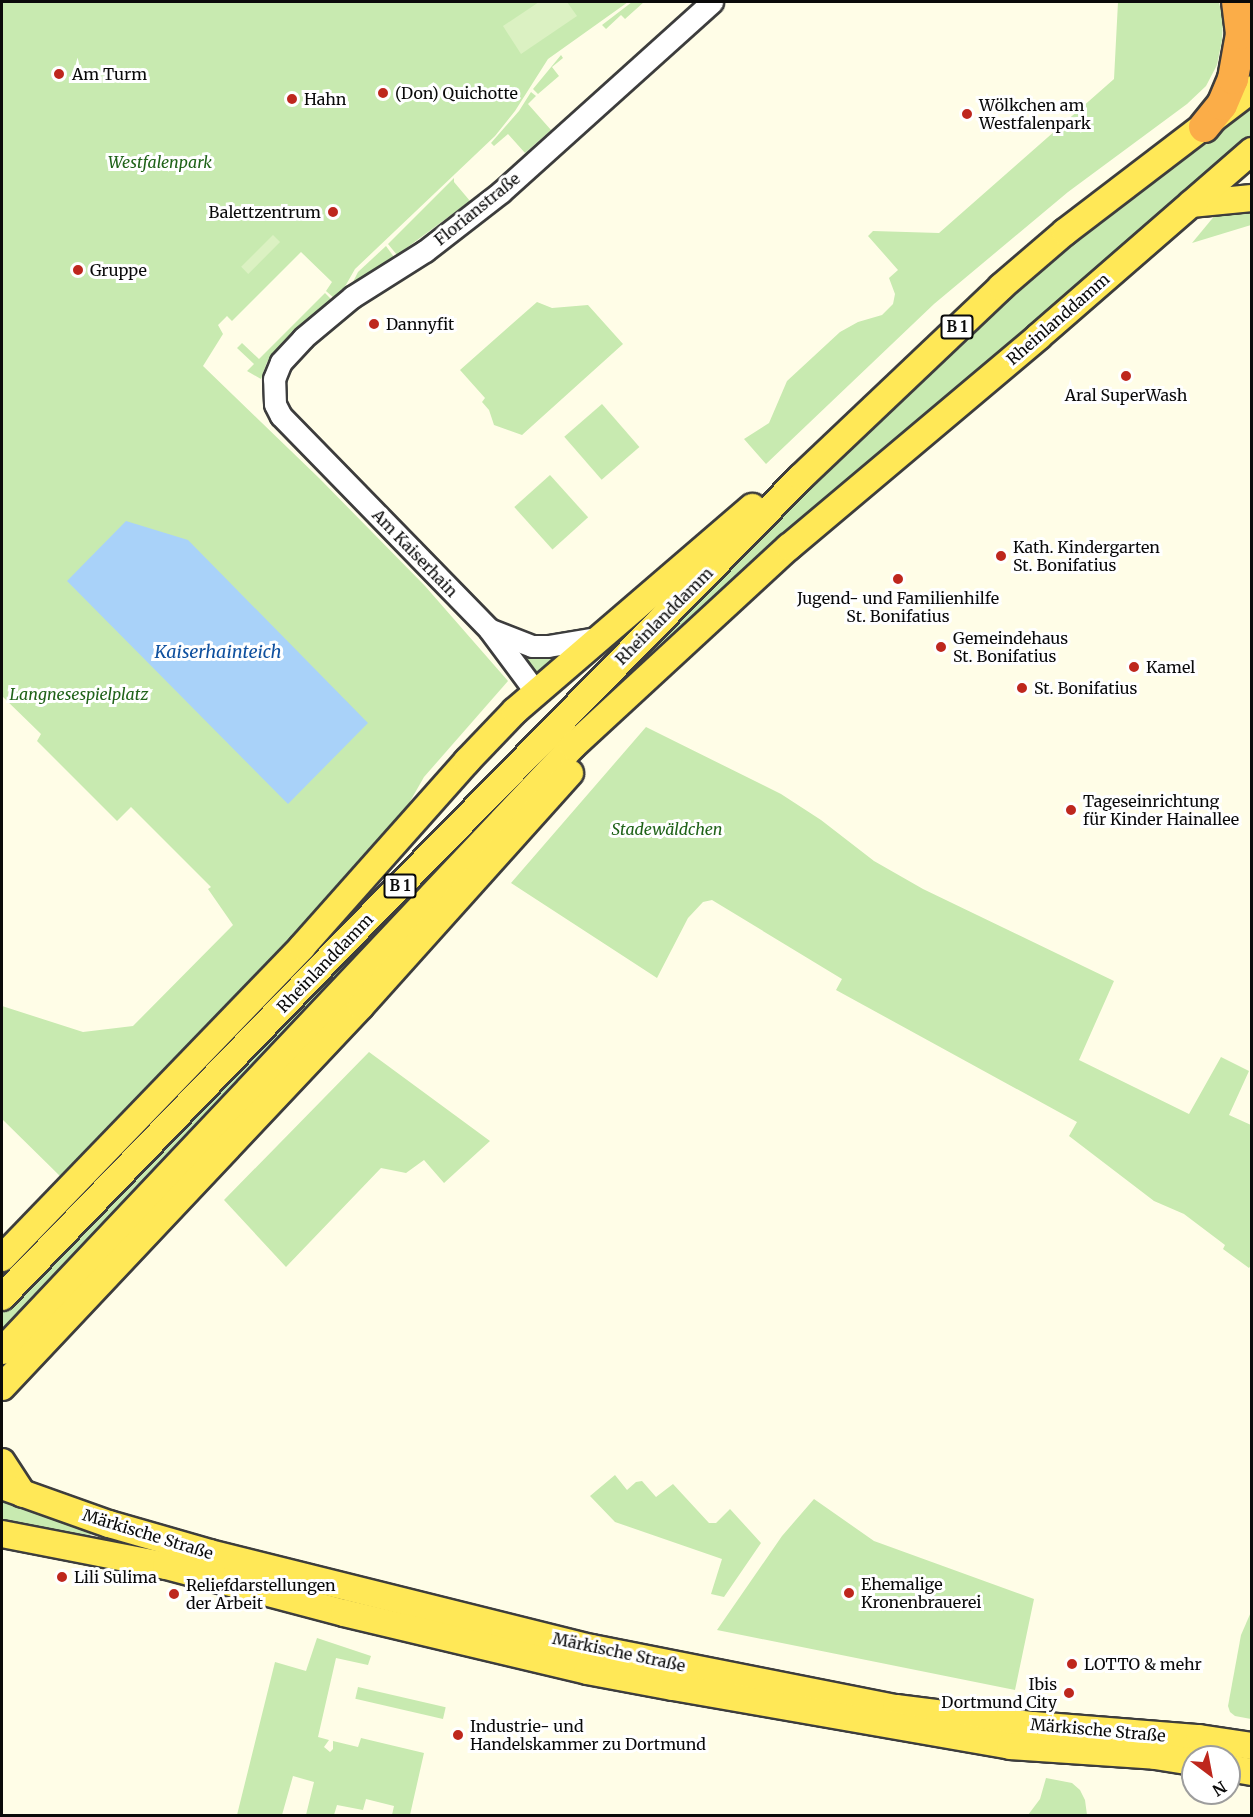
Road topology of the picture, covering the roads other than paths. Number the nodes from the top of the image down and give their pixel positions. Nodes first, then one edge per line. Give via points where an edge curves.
1 (712, 2) edge
2 (1237, 2) edge
3 (1251, 89) edge
4 (1203, 127) junction
5 (1251, 151) edge
6 (1251, 198) edge
7 (1191, 204) junction
8 (287, 422) joint
9 (801, 477) junction
10 (489, 629) junction
11 (597, 638) junction
12 (535, 691) junction
13 (2, 1258) edge
14 (2, 1297) edge
15 (7, 1369) edge
16 (2, 1393) edge
17 (2, 1462) edge
18 (12, 1490) edge
19 (109, 1524) junction
20 (6, 1536) edge
21 (88, 1550) junction
22 (1251, 1746) edge
23 (1181, 1760) edge

1 - 8 street, Florianstraße via 501,192 425,251 352,297 303,338 281,362 274,379 275,404
2 - 4 highway via 1241,34 1233,79 1222,105
3 - 4 main road, Rheinlanddamm / B 1
4 - 9 main road, Rheinlanddamm / B 1 via 1073,226 1001,287
5 - 7 main road, Rheinlanddamm
6 - 7 main road
7 - 15 main road, Rheinlanddamm via 789,547 673,652 361,1006
8 - 10 street, Am Kaiserhain
9 - 11 main road, Rheinlanddamm via 747,510
9 - 14 main road, Rheinlanddamm / B 1
10 - 11 street via 532,646
10 - 12 street, Am Kaiserhain
11 - 12 main road, Rheinlanddamm
12 - 13 main road, Rheinlanddamm via 467,761 302,947
15 - 16 main road, Rheinlanddamm
17 - 18 main road
18 - 19 main road, Märkische Straße
19 - 21 main road
19 - 22 main road, Märkische Straße via 231,1559 592,1648 896,1708
20 - 21 main road, Märkische Straße
21 - 23 main road, Märkische Straße via 587,1671 1010,1746

